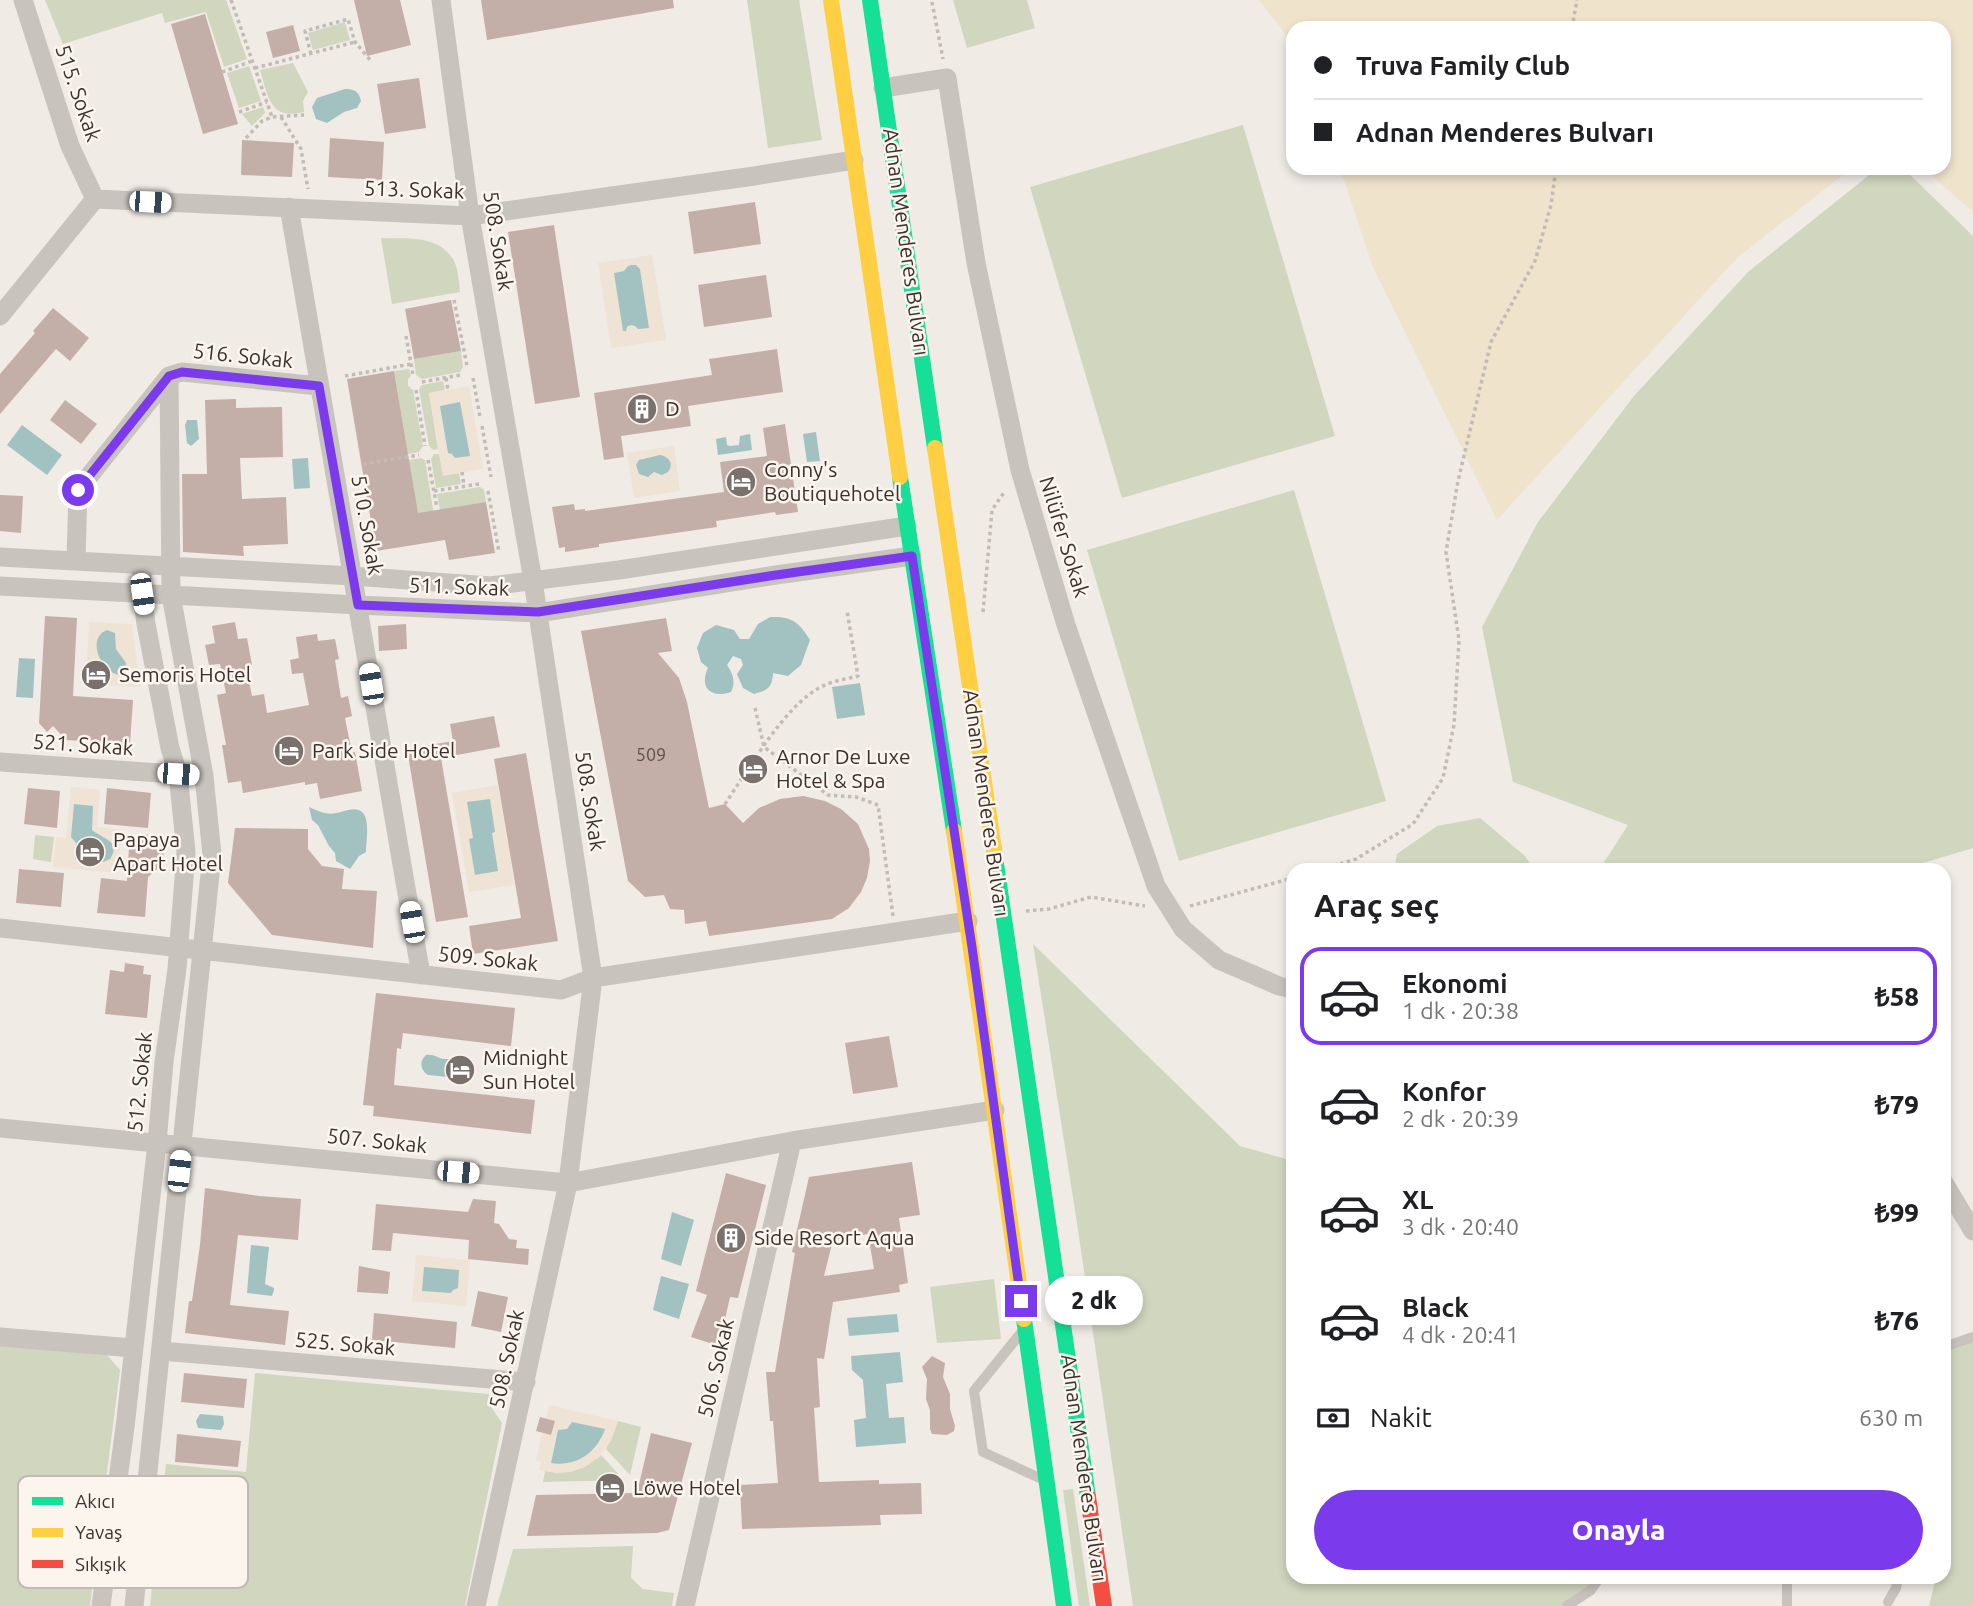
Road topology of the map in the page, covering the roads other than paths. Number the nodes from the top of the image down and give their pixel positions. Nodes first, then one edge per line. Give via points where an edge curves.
1 (23, 0) edge
2 (441, 0) edge
3 (831, 0) edge
4 (870, 0) edge
5 (883, 88) junction
6 (854, 160) junction
7 (94, 200) junction
8 (289, 207) junction
9 (470, 216) junction
10 (2, 309) edge
11 (169, 376) junction
12 (319, 386) junction
13 (907, 526) junction
14 (912, 556) junction
15 (0, 557) edge
16 (76, 561) junction
17 (142, 565) junction
18 (171, 566) junction
19 (353, 576) junction
20 (533, 581) junction
21 (0, 586) edge
22 (142, 594) junction
23 (171, 595) junction
24 (358, 605) junction
25 (538, 612) junction
26 (0, 762) edge
27 (178, 774) junction
28 (204, 776) junction
29 (968, 921) junction
30 (0, 928) edge
31 (178, 947) junction
32 (202, 950) junction
33 (421, 975) junction
34 (593, 978) junction
35 (1286, 988) edge
36 (995, 1110) junction
37 (0, 1128) edge
38 (792, 1141) junction
39 (157, 1143) junction
40 (181, 1145) junction
41 (568, 1183) junction
42 (1951, 1195) edge
43 (1973, 1231) edge
44 (1025, 1328) junction
45 (0, 1337) edge
46 (1973, 1337) edge
47 (1951, 1345) edge
48 (133, 1348) junction
49 (160, 1351) junction
50 (526, 1382) junction
51 (117, 1476) edge
52 (147, 1476) edge
53 (1047, 1481) junction
54 (1595, 1584) edge
55 (1787, 1584) edge
56 (1897, 1584) edge
57 (103, 1588) edge
58 (136, 1588) edge
59 (1888, 1602) dead end
60 (101, 1606) edge
61 (134, 1606) edge
62 (476, 1606) edge
63 (685, 1606) edge
64 (1064, 1606) edge
65 (1104, 1606) edge
66 (1567, 1606) edge
67 (1787, 1606) edge

1 - 7 street, 515. Sokak via 70,146
2 - 9 street, 508. Sokak
3 - 6 main road, Adnan Menderes Bulvarı
4 - 5 main road, Adnan Menderes Bulvarı
5 - 35 street, Nilüfer Sokak via 947,78 976,263 1020,470 1066,625 1156,886 1183,929 1219,960
5 - 65 main road, Adnan Menderes Bulvarı
6 - 9 street, 513. Sokak
6 - 13 main road, Adnan Menderes Bulvarı
7 - 8 street, 513. Sokak
7 - 10 street
8 - 9 street, 513. Sokak
8 - 12 street, 510. Sokak
9 - 20 street, 508. Sokak
11 - 12 street, 516. Sokak via 182,372
11 - 16 street, 516. Sokak via 78,490
11 - 18 street
12 - 19 street, 510. Sokak
13 - 14 main road, Adnan Menderes Bulvarı
13 - 20 street, 511. Sokak
14 - 25 street, 511. Sokak
14 - 29 main road, Adnan Menderes Bulvarı
15 - 16 street, 511. Sokak
16 - 17 street, 511. Sokak
17 - 18 street, 511. Sokak
17 - 22 street, 512. Sokak
18 - 19 street, 511. Sokak
18 - 23 street
19 - 20 street, 511. Sokak via 490,586
19 - 24 street, 510. Sokak
20 - 25 street, 508. Sokak
21 - 22 street, 511. Sokak
22 - 23 street, 511. Sokak
22 - 27 street, 512. Sokak
23 - 24 street, 511. Sokak
23 - 28 street
24 - 25 street, 511. Sokak
24 - 33 street, 510. Sokak
25 - 34 street, 508. Sokak
26 - 27 street, 521. Sokak
27 - 28 street, 521. Sokak
27 - 31 street, 512. Sokak via 186,852
28 - 32 street via 212,855
29 - 34 street, 509. Sokak
29 - 36 main road, Adnan Menderes Bulvarı
30 - 31 street, 509. Sokak
31 - 32 street, 509. Sokak
31 - 39 street, 512. Sokak
32 - 33 street, 509. Sokak
32 - 40 street
33 - 34 street, 509. Sokak via 561,990
34 - 41 street, 508. Sokak
36 - 38 street, 507. Sokak
36 - 44 main road, Adnan Menderes Bulvarı
37 - 39 street, 507. Sokak
38 - 41 street, 507. Sokak
38 - 63 street, 506. Sokak
39 - 40 street, 507. Sokak
39 - 48 street, 512. Sokak
40 - 41 street, 507. Sokak
40 - 49 street
41 - 50 street, 508. Sokak
42 - 43 street
44 - 53 main road, Adnan Menderes Bulvarı
44 - 53 lane via 974,1391 984,1452
45 - 48 street
46 - 47 lane
48 - 51 street, 512. Sokak
49 - 50 street, 525. Sokak
49 - 52 street
50 - 62 street, 508. Sokak
53 - 64 main road, Adnan Menderes Bulvarı
54 - 66 lane
55 - 67 lane
56 - 59 lane
57 - 60 street, 512. Sokak
58 - 61 street

